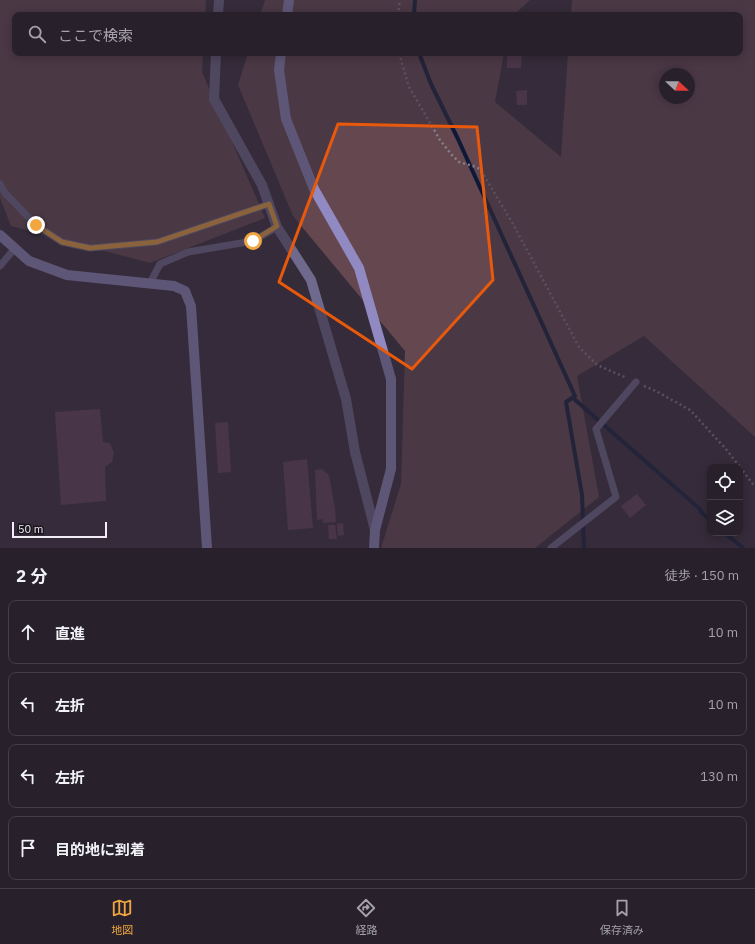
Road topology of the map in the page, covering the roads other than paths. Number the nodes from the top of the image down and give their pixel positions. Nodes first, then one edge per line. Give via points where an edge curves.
1 (219, 0) edge
2 (289, 0) edge
3 (218, 12) edge
4 (287, 12) edge
5 (216, 56) edge
6 (281, 56) edge
7 (0, 184) edge
8 (269, 204) junction
9 (277, 226) junction
10 (0, 235) edge
11 (15, 248) junction
12 (0, 266) edge
13 (150, 283) junction
14 (636, 382) road end
15 (375, 530) junction
16 (207, 548) edge
17 (374, 548) edge
18 (551, 548) edge

1 - 3 street
2 - 4 street
5 - 8 street via 214,100 262,186
6 - 15 street via 279,70 286,119 314,189 359,268 391,379 391,469
7 - 8 lane via 5,193 36,225 62,242 90,248 157,242
8 - 9 street
9 - 13 lane via 253,241 188,252 160,264
9 - 15 street via 311,280 346,399 355,452
10 - 11 street
11 - 12 lane
11 - 13 street via 29,260 67,275
13 - 16 street via 174,286 185,291 191,306
14 - 18 lane via 596,429 616,497
15 - 17 street

